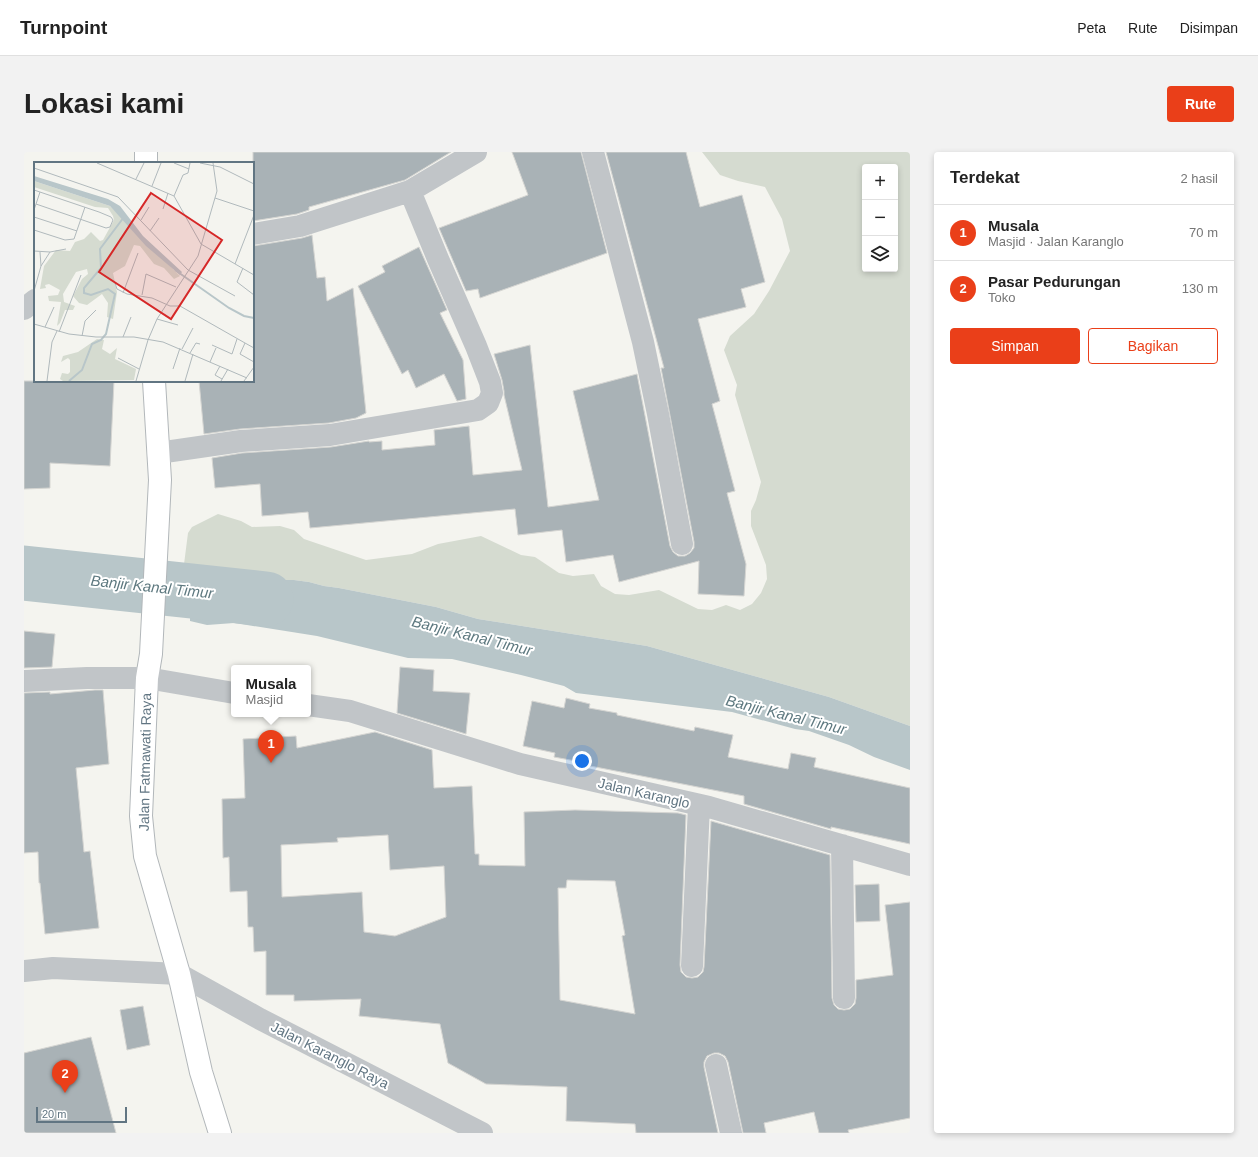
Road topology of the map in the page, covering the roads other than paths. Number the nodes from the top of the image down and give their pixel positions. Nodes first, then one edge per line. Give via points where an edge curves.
1 (476, 152) edge
2 (593, 152) edge
3 (410, 191) junction
4 (254, 234) edge
5 (34, 301) edge
6 (24, 309) edge
7 (154, 382) edge
8 (158, 453) junction
9 (682, 544) dead end
10 (147, 678) junction
11 (24, 681) edge
12 (231, 692) edge
13 (311, 706) edge
14 (699, 805) junction
15 (842, 845) junction
16 (910, 865) edge
17 (692, 966) dead end
18 (24, 971) edge
19 (178, 974) junction
20 (844, 998) dead end
21 (716, 1065) dead end
22 (220, 1133) edge
23 (482, 1133) edge
24 (731, 1133) edge

1 - 3 street
2 - 9 street via 643,342
3 - 4 street via 300,226
3 - 8 street via 490,382 492,393 488,403 478,410 330,435 241,441
5 - 6 street
7 - 8 main road, Jalan Fatmawati Raya
8 - 10 main road, Jalan Fatmawati Raya via 160,480 151,654
10 - 11 street
10 - 12 street
10 - 19 main road, Jalan Fatmawati Raya via 142,830 145,856
13 - 14 street, Jalan Karanglo via 350,712 520,764
14 - 15 street, Jalan Karanglo
14 - 17 street
15 - 16 street, Jalan Karanglo
15 - 20 street
18 - 19 street via 53,968
19 - 22 main road, Jalan Fatmawati Raya via 201,1072
19 - 23 street, Jalan Karanglo Raya
21 - 24 street

